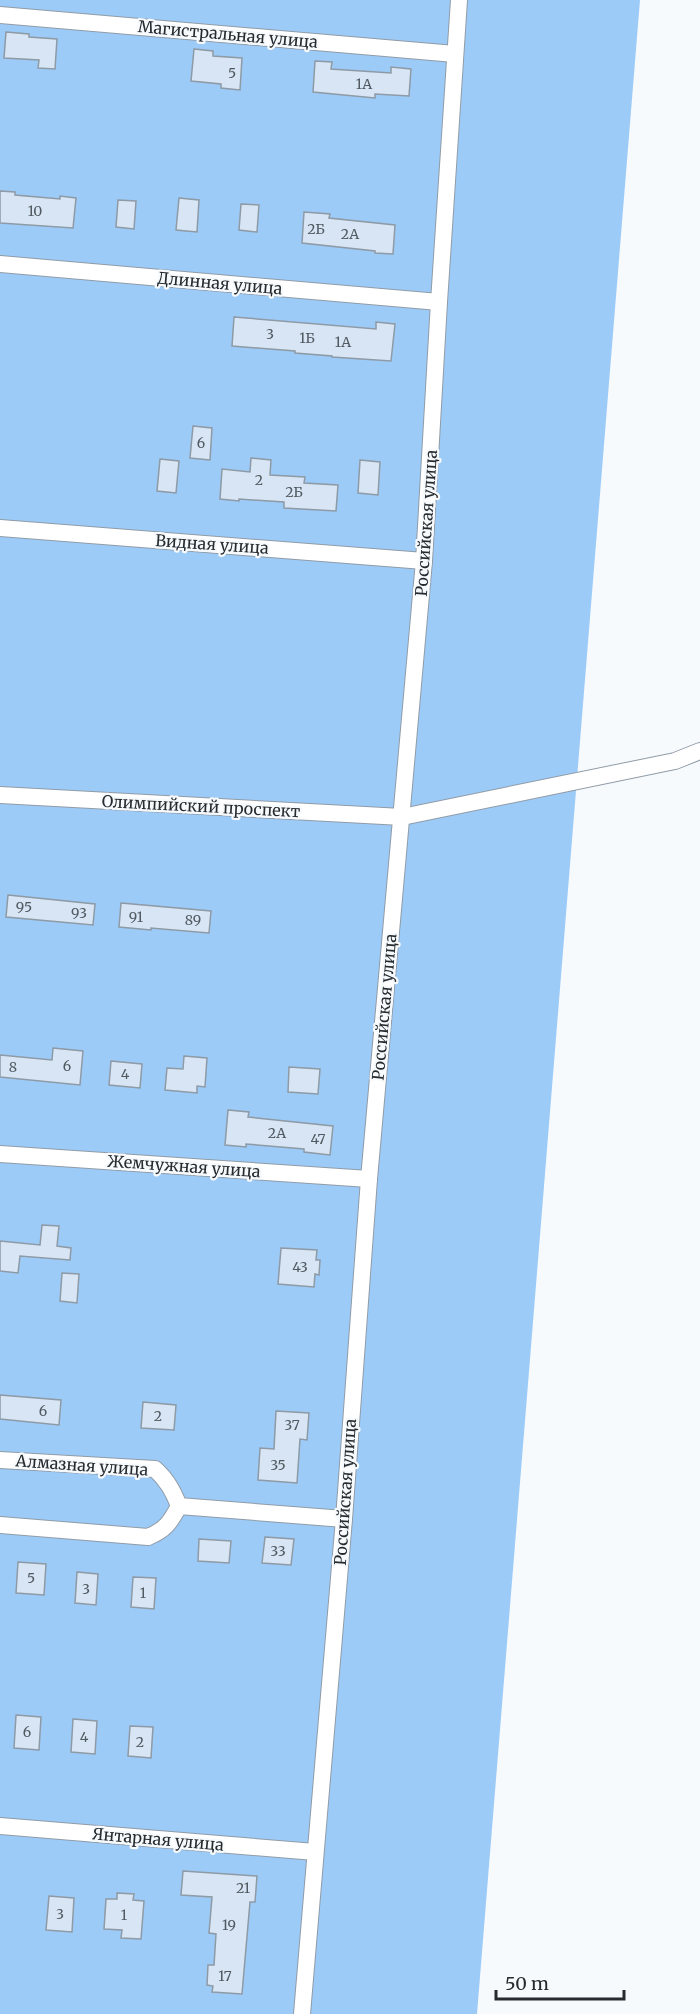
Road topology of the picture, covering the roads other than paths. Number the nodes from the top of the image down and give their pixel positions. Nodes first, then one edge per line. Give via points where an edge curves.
1 (459, 0) edge
2 (0, 15) edge
3 (455, 54) junction
4 (0, 264) edge
5 (439, 302) junction
6 (0, 528) edge
7 (424, 561) junction
8 (700, 751) edge
9 (0, 795) edge
10 (402, 817) junction
11 (0, 1154) edge
12 (369, 1179) junction
13 (0, 1460) edge
14 (179, 1506) junction
15 (344, 1519) junction
16 (0, 1525) edge
17 (0, 1826) edge
18 (315, 1852) junction
19 (302, 2014) edge

1 - 3 street, Российская улица
2 - 3 street, Магистральная улица
3 - 5 street, Российская улица
4 - 5 street, Длинная улица
5 - 7 street, Российская улица
6 - 7 street, Видная улица
7 - 10 street, Российская улица
8 - 10 street, Олимпийский проспект via 675,761
9 - 10 street, Олимпийский проспект
10 - 12 street, Российская улица
11 - 12 street, Жемчужная улица
12 - 15 street, Российская улица
13 - 14 street, Алмазная улица via 155,1469 166,1479
14 - 15 street
14 - 16 street via 161,1532 148,1537
15 - 18 street, Российская улица
17 - 18 street, Янтарная улица
18 - 19 street, Российская улица

